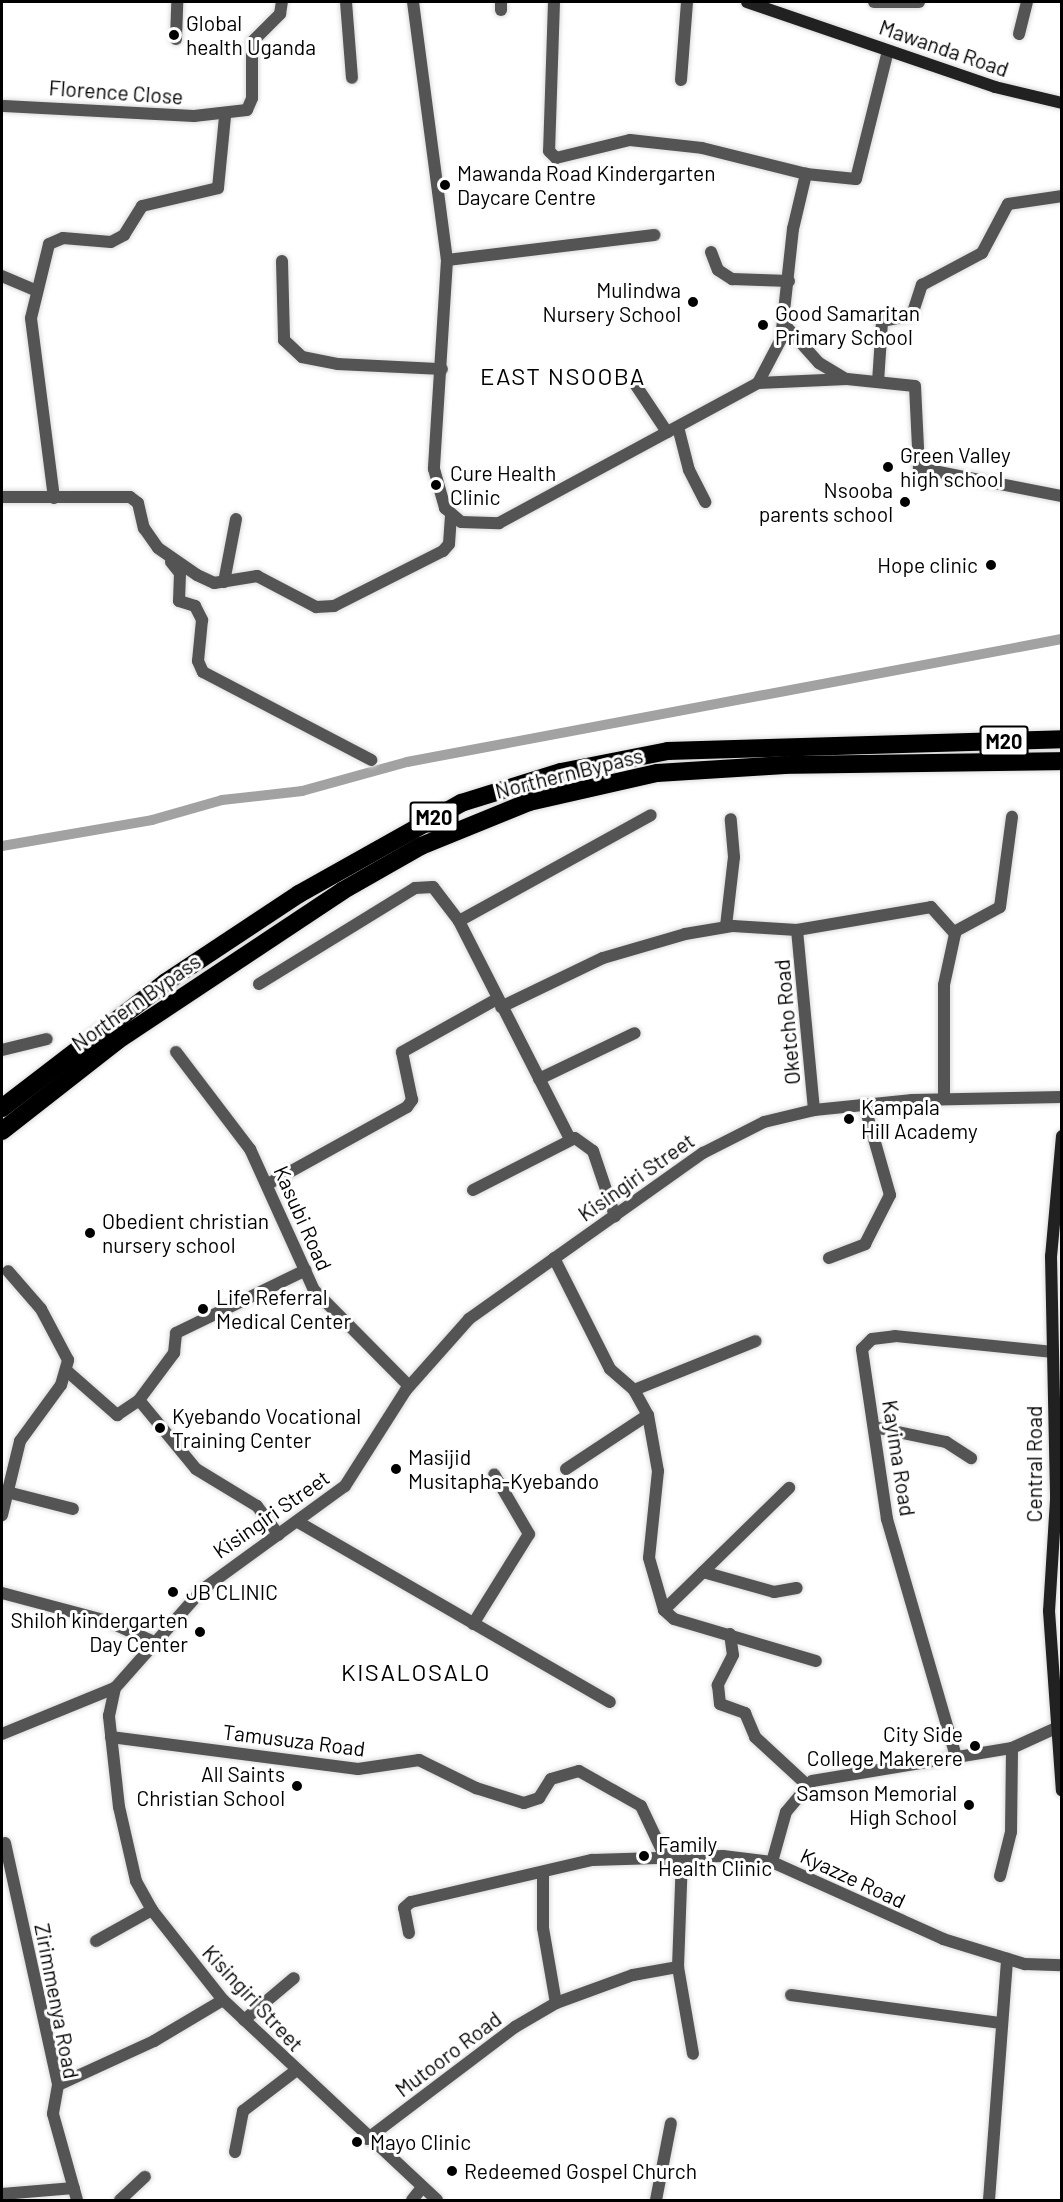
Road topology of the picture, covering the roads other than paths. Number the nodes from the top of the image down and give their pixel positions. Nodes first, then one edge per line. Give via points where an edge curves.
1 (177, 2) edge
2 (282, 2) edge
3 (345, 2) edge
4 (413, 2) edge
5 (554, 2) edge
6 (687, 2) edge
7 (747, 2) edge
8 (874, 2) edge
9 (919, 2) edge
10 (1027, 2) edge
11 (1019, 34) dead end
12 (176, 39) dead end
13 (888, 51) junction
14 (352, 78) dead end
15 (681, 80) dead end
16 (1062, 103) edge
17 (4, 106) dead end
18 (225, 116) junction
19 (806, 174) junction
20 (1062, 196) edge
21 (655, 235) dead end
22 (711, 252) dead end
23 (447, 260) junction
24 (282, 261) dead end
25 (2, 276) edge
26 (789, 281) junction
27 (35, 290) junction
28 (784, 324) junction
29 (442, 369) junction
30 (847, 379) junction
31 (878, 382) junction
32 (758, 383) junction
33 (635, 384) dead end
34 (673, 429) junction
35 (1062, 496) edge
36 (2, 497) edge
37 (54, 498) junction
38 (705, 502) dead end
39 (451, 517) junction
40 (236, 519) dead end
41 (158, 548) junction
42 (224, 582) junction
43 (1062, 739) edge
44 (371, 760) dead end
45 (1062, 761) edge
46 (651, 815) dead end
47 (1012, 817) dead end
48 (731, 819) dead end
49 (459, 921) junction
50 (726, 926) junction
51 (798, 930) junction
52 (954, 932) junction
53 (259, 984) dead end
54 (499, 1003) junction
55 (635, 1033) dead end
56 (47, 1039) dead end
57 (2, 1050) edge
58 (176, 1052) dead end
59 (539, 1079) junction
60 (1062, 1097) edge
61 (944, 1099) junction
62 (864, 1104) junction
63 (2, 1108) edge
64 (814, 1110) junction
65 (2, 1131) edge
66 (1062, 1137) edge
67 (570, 1139) junction
68 (268, 1184) junction
69 (473, 1190) dead end
70 (615, 1216) junction
71 (554, 1257) junction
72 (829, 1258) dead end
73 (306, 1270) junction
74 (8, 1271) dead end
75 (756, 1341) dead end
76 (1052, 1352) junction
77 (67, 1371) junction
78 (409, 1386) junction
79 (634, 1390) junction
80 (139, 1400) junction
81 (648, 1414) junction
82 (874, 1427) junction
83 (971, 1458) dead end
84 (566, 1469) dead end
85 (494, 1474) dead end
86 (789, 1488) dead end
87 (7, 1492) junction
88 (73, 1509) dead end
89 (2, 1515) edge
90 (298, 1522) junction
91 (279, 1535) junction
92 (703, 1572) junction
93 (797, 1588) dead end
94 (2, 1593) edge
95 (664, 1610) junction
96 (473, 1624) junction
97 (730, 1634) junction
98 (154, 1642) junction
99 (816, 1661) dead end
100 (1057, 1677) edge
101 (115, 1688) junction
102 (610, 1702) dead end
103 (1058, 1727) junction
104 (2, 1734) edge
105 (111, 1737) junction
106 (1012, 1748) junction
107 (957, 1760) junction
108 (807, 1785) junction
109 (1062, 1791) edge
110 (4, 1843) dead end
111 (682, 1858) junction
112 (666, 1859) junction
113 (772, 1862) junction
114 (543, 1874) junction
115 (1000, 1876) dead end
116 (152, 1910) junction
117 (409, 1933) dead end
118 (96, 1941) dead end
119 (1007, 1959) junction
120 (1062, 1965) edge
121 (678, 1967) junction
122 (294, 1978) dead end
123 (791, 1995) dead end
124 (223, 2000) junction
125 (556, 2003) junction
126 (244, 2020) junction
127 (1001, 2023) junction
128 (693, 2054) dead end
129 (294, 2072) junction
130 (58, 2085) junction
131 (671, 2123) dead end
132 (367, 2139) junction
133 (235, 2152) dead end
134 (145, 2177) dead end
135 (420, 2190) junction
136 (2, 2194) edge
137 (76, 2194) edge
138 (120, 2200) edge
139 (412, 2200) edge
140 (437, 2200) edge
141 (656, 2200) edge
142 (989, 2200) edge

1 - 12 street
2 - 18 street via 280,14 252,42 250,105
3 - 14 street
4 - 23 street
5 - 19 street via 552,156 630,140 702,148
6 - 15 street
7 - 13 street, Mawanda Road
8 - 9 street
10 - 11 street
13 - 16 street, Mawanda Road
13 - 19 street via 860,176 851,180
17 - 18 street, Florence Close
18 - 27 street via 218,188 142,206 124,235 111,242 54,240
19 - 26 street via 793,229
20 - 31 street via 1008,204 982,253 922,285 912,315 882,321
21 - 23 street
22 - 26 street via 718,270 732,279
23 - 29 street
24 - 29 street via 284,340 302,357 338,364
25 - 27 street
26 - 28 street
27 - 37 street via 32,352
28 - 30 street via 819,363
28 - 32 street via 778,350
29 - 39 street via 434,469
30 - 31 street
30 - 32 street
31 - 35 street via 915,386 919,468
32 - 34 street
33 - 34 street
34 - 38 street
34 - 39 street via 499,523 484,526
36 - 37 street
37 - 41 street via 129,496 138,503 144,528
39 - 42 street via 449,544 443,551 334,606 316,607 257,576
40 - 42 street
41 - 42 street via 206,580
41 - 44 street via 180,573 179,601 195,606 202,620 198,661 203,672
43 - 63 highway, Northern Bypass / M20 via 668,751 561,772 461,803 290,900 166,982
45 - 65 highway, Northern Bypass / M20 via 785,765 657,773 529,802 421,846 342,891 118,1040
46 - 49 street
47 - 52 street via 1000,907
48 - 50 street via 734,857
49 - 53 street via 433,887 415,888
49 - 54 street
50 - 51 street
50 - 54 street via 603,957
51 - 52 street via 929,907
51 - 64 street, Oketcho Road via 804,982 803,1031
52 - 61 street via 944,985
54 - 59 street
54 - 68 street via 402,1052 412,1100 407,1107
55 - 59 street
56 - 57 street
58 - 68 street, Kasubi Road via 236,1127
59 - 67 street
60 - 61 street, Kisingiri Street
61 - 62 street, Kisingiri Street
62 - 64 street, Kisingiri Street
62 - 72 street via 890,1195 865,1244
64 - 70 street, Kisingiri Street via 764,1122 726,1140
66 - 76 street, Central Road via 1053,1211
67 - 69 street
67 - 70 street via 582,1139 593,1151
68 - 73 street, Kasubi Road
70 - 71 street, Kisingiri Street
71 - 78 street, Kisingiri Street via 469,1319
71 - 79 street via 610,1369
73 - 78 street, Kasubi Road via 325,1303
73 - 80 street via 176,1333 176,1350
74 - 77 street via 58,1336
75 - 79 street
76 - 82 street, Kayima Road via 910,1337 872,1339 862,1349
76 - 100 street, Central Road
77 - 80 street via 112,1414
77 - 87 street via 24,1432
78 - 90 street, Kisingiri Street via 352,1479
79 - 81 street
80 - 91 street via 196,1469 257,1506
81 - 84 street
81 - 95 street via 658,1471 649,1558
82 - 83 street via 946,1442
82 - 107 street, Kayima Road via 887,1519
85 - 96 street via 529,1534
86 - 92 street
87 - 88 street
87 - 89 street
90 - 91 street, Kisingiri Street
90 - 96 street
91 - 98 street, Kisingiri Street via 210,1583
92 - 93 street via 774,1592
92 - 95 street
94 - 98 street via 107,1621
95 - 97 street via 674,1619
96 - 102 street
97 - 99 street
97 - 108 street via 733,1655 718,1685 720,1704 746,1713 755,1737
98 - 101 street, Kisingiri Street
100 - 103 street, Central Road
101 - 104 street
101 - 105 street, Kisingiri Street
103 - 106 street
103 - 109 street, Central Road
105 - 112 street, Tamusuza Road via 358,1769 419,1760 498,1795 529,1803 558,1775 584,1773 646,1811
105 - 116 street, Kisingiri Street via 128,1854
106 - 107 street
106 - 115 street via 1011,1832
107 - 108 street via 831,1776
108 - 113 street via 786,1812
110 - 130 street, Zirimmenya Road
111 - 112 street, Kyazze Road
111 - 113 street, Kyazze Road
111 - 121 street
112 - 114 street, Kyazze Road via 592,1860
113 - 119 street, Kyazze Road via 898,1922
114 - 117 street, Kyazze Road via 407,1903
114 - 125 street via 543,1928
116 - 118 street
116 - 124 street, Kisingiri Street
119 - 120 street, Kyazze Road
119 - 127 street
121 - 125 street, Mutooro Road via 633,1975
121 - 128 street
122 - 126 street
123 - 127 street
124 - 126 street, Kisingiri Street
124 - 130 street via 154,2041
125 - 132 street, Mutooro Road via 515,2027
126 - 129 street, Kisingiri Street
127 - 142 street
129 - 132 street, Kisingiri Street
129 - 133 street via 243,2111
130 - 137 street, Zirimmenya Road via 52,2109
131 - 141 street
132 - 135 street, Kisingiri Street
134 - 138 street
135 - 139 street
135 - 140 street, Kisingiri Street
136 - 137 street

